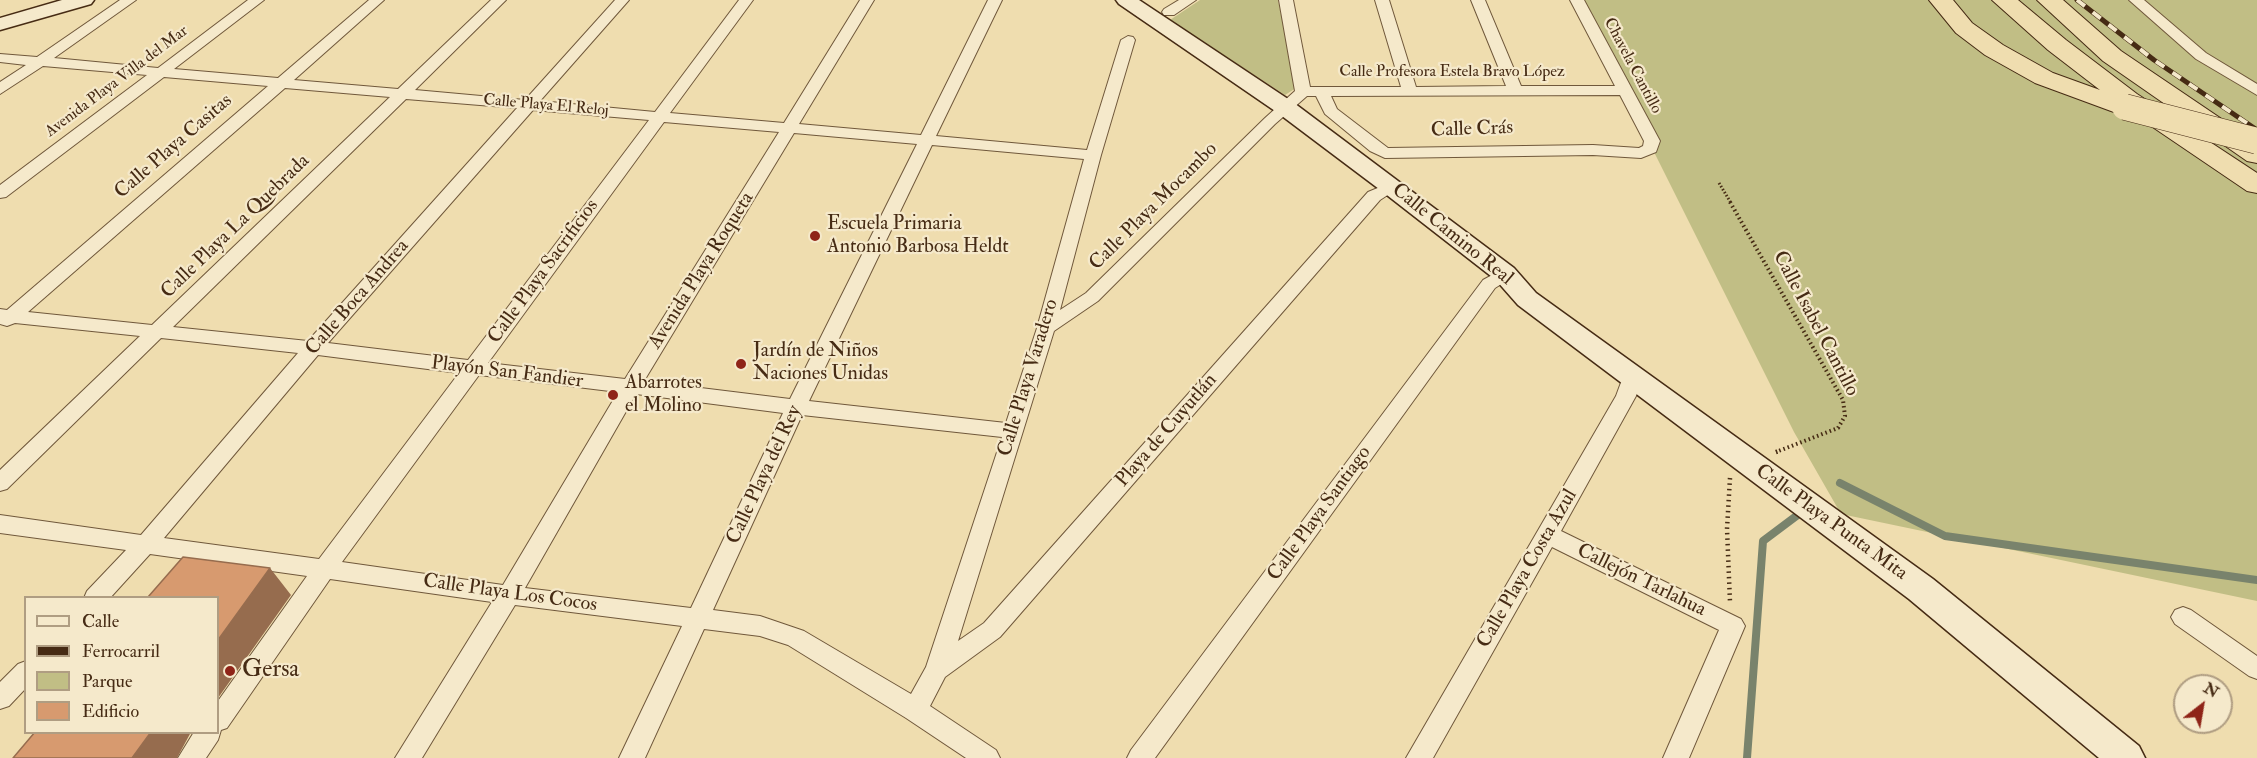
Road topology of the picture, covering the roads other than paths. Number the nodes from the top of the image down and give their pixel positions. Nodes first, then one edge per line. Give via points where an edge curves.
1 (46, 0) edge
2 (84, 0) edge
3 (129, 0) edge
4 (257, 0) edge
5 (377, 0) edge
6 (500, 0) edge
7 (622, 0) edge
8 (746, 0) edge
9 (867, 0) edge
10 (995, 0) edge
11 (1106, 0) edge
12 (1126, 0) edge
13 (1189, 0) edge
14 (1286, 0) edge
15 (1382, 0) edge
16 (1478, 0) edge
17 (1577, 0) edge
18 (1941, 0) edge
19 (2004, 0) edge
20 (2049, 0) edge
21 (2136, 0) edge
22 (1169, 12) dead end
23 (0, 13) edge
24 (0, 24) edge
25 (1128, 40) dead end
26 (0, 57) edge
27 (41, 61) junction
28 (161, 72) junction
29 (280, 83) junction
30 (0, 89) edge
31 (1515, 90) junction
32 (1625, 90) junction
33 (2257, 90) edge
34 (1410, 91) junction
35 (1303, 92) junction
36 (1321, 92) junction
37 (402, 94) junction
38 (530, 104) junction
39 (1278, 114) junction
40 (659, 116) junction
41 (790, 128) junction
42 (926, 140) junction
43 (2257, 141) edge
44 (1650, 149) joint
45 (1092, 155) junction
46 (2257, 155) edge
47 (2257, 185) edge
48 (1383, 192) junction
49 (0, 193) edge
50 (1497, 279) junction
51 (1527, 299) joint
52 (4, 319) edge
53 (1046, 328) junction
54 (158, 332) junction
55 (314, 348) junction
56 (472, 369) junction
57 (1634, 377) junction
58 (630, 388) junction
59 (796, 407) junction
60 (1014, 431) junction
61 (0, 483) edge
62 (0, 524) edge
63 (1548, 535) junction
64 (146, 544) junction
65 (325, 568) junction
66 (509, 595) junction
67 (96, 596) edge
68 (2183, 616) dead end
69 (699, 618) junction
70 (2257, 669) edge
71 (937, 670) junction
72 (24, 673) edge
73 (0, 698) edge
74 (915, 710) junction
75 (219, 719) edge
76 (208, 734) edge
77 (191, 758) edge
78 (408, 758) edge
79 (632, 758) edge
80 (987, 758) edge
81 (1140, 758) edge
82 (1419, 758) edge
83 (1677, 758) edge
84 (2126, 758) edge

1 - 23 street
2 - 24 street
3 - 27 street
4 - 28 street, Avenida Playa Villa del Mar
5 - 29 street, Calle Playa Casitas
6 - 37 street, Calle Playa La Quebrada
7 - 38 street, Calle Boca Andrea
8 - 40 street, Calle Playa Sacrificios
9 - 41 street, Avenida Playa Roqueta
10 - 42 street, Calle Playa del Rey
11 - 39 street, Calle Camino Real
12 - 39 street, Calle Camino Real
13 - 22 street
14 - 35 street
15 - 34 street
16 - 31 street
17 - 32 street, Chavela Cantillo
18 - 43 highway, bridge via 1964,28 2044,78 2125,107
19 - 47 highway via 2128,99
20 - 46 highway via 2112,56
21 - 33 street via 2201,56
25 - 45 street, Calle Playa Varadero
26 - 27 street, Calle Playa El Reloj
27 - 28 street, Calle Playa El Reloj
27 - 30 street
28 - 29 street, Calle Playa El Reloj
28 - 49 street, Avenida Playa Villa del Mar
29 - 37 street, Calle Playa El Reloj
29 - 52 street, Calle Playa Casitas
31 - 32 street, Calle Profesora Estela Bravo López
31 - 34 street, Calle Profesora Estela Bravo López
32 - 44 street, Chavela Cantillo via 1652,141
34 - 36 street, Calle Profesora Estela Bravo López
35 - 36 street, Calle Profesora Estela Bravo López
35 - 39 street
36 - 44 street, Calle Crás via 1330,111 1385,153 1641,153
37 - 38 street, Calle Playa El Reloj
37 - 54 street, Calle Playa La Quebrada
38 - 40 street, Calle Playa El Reloj
38 - 55 street, Calle Boca Andrea
39 - 48 street, Calle Camino Real
39 - 53 street, Calle Playa Mocambo via 1092,297
40 - 41 street, Calle Playa El Reloj
40 - 56 street, Calle Playa Sacrificios
41 - 42 street, Calle Playa El Reloj
41 - 58 street, Avenida Playa Roqueta
42 - 45 street, Calle Playa El Reloj
42 - 59 street, Calle Playa del Rey
45 - 53 street, Calle Playa Varadero
48 - 50 street, Calle Camino Real
48 - 71 street, Playa de Cuyutlán via 992,630
50 - 51 street, Calle Camino Real
50 - 81 street, Calle Playa Santiago
51 - 57 street, Calle Playa Punta Mita
52 - 54 street, Playón San Fandier
53 - 60 street, Calle Playa Varadero
54 - 55 street, Playón San Fandier
54 - 61 street, Calle Playa La Quebrada
55 - 56 street, Playón San Fandier
55 - 64 street, Calle Boca Andrea
56 - 58 street, Playón San Fandier
56 - 65 street, Calle Playa Sacrificios
57 - 63 street, Calle Playa Costa Azul
57 - 84 street, Calle Playa Punta Mita via 1739,469 1921,589
58 - 59 street, Playón San Fandier
58 - 66 street, Avenida Playa Roqueta
59 - 60 street, Playón San Fandier
59 - 69 street, Calle Playa del Rey
60 - 71 street, Calle Playa Varadero
62 - 64 street, Calle Playa Los Cocos
63 - 82 street, Calle Playa Costa Azul
63 - 83 street, Callejón Tarlahua via 1733,626
64 - 65 street, Calle Playa Los Cocos
64 - 67 street, Calle Boca Andrea
65 - 66 street, Calle Playa Los Cocos
65 - 75 street, Calle Playa Sacrificios
66 - 69 street, Calle Playa Los Cocos
66 - 78 street, Avenida Playa Roqueta
68 - 70 street
69 - 74 street, Calle Playa Los Cocos via 760,626 796,638
69 - 79 street, Calle Playa del Rey
71 - 74 street, Calle Playa Varadero
72 - 73 street
74 - 80 street, Calle Playa Los Cocos
76 - 77 street

